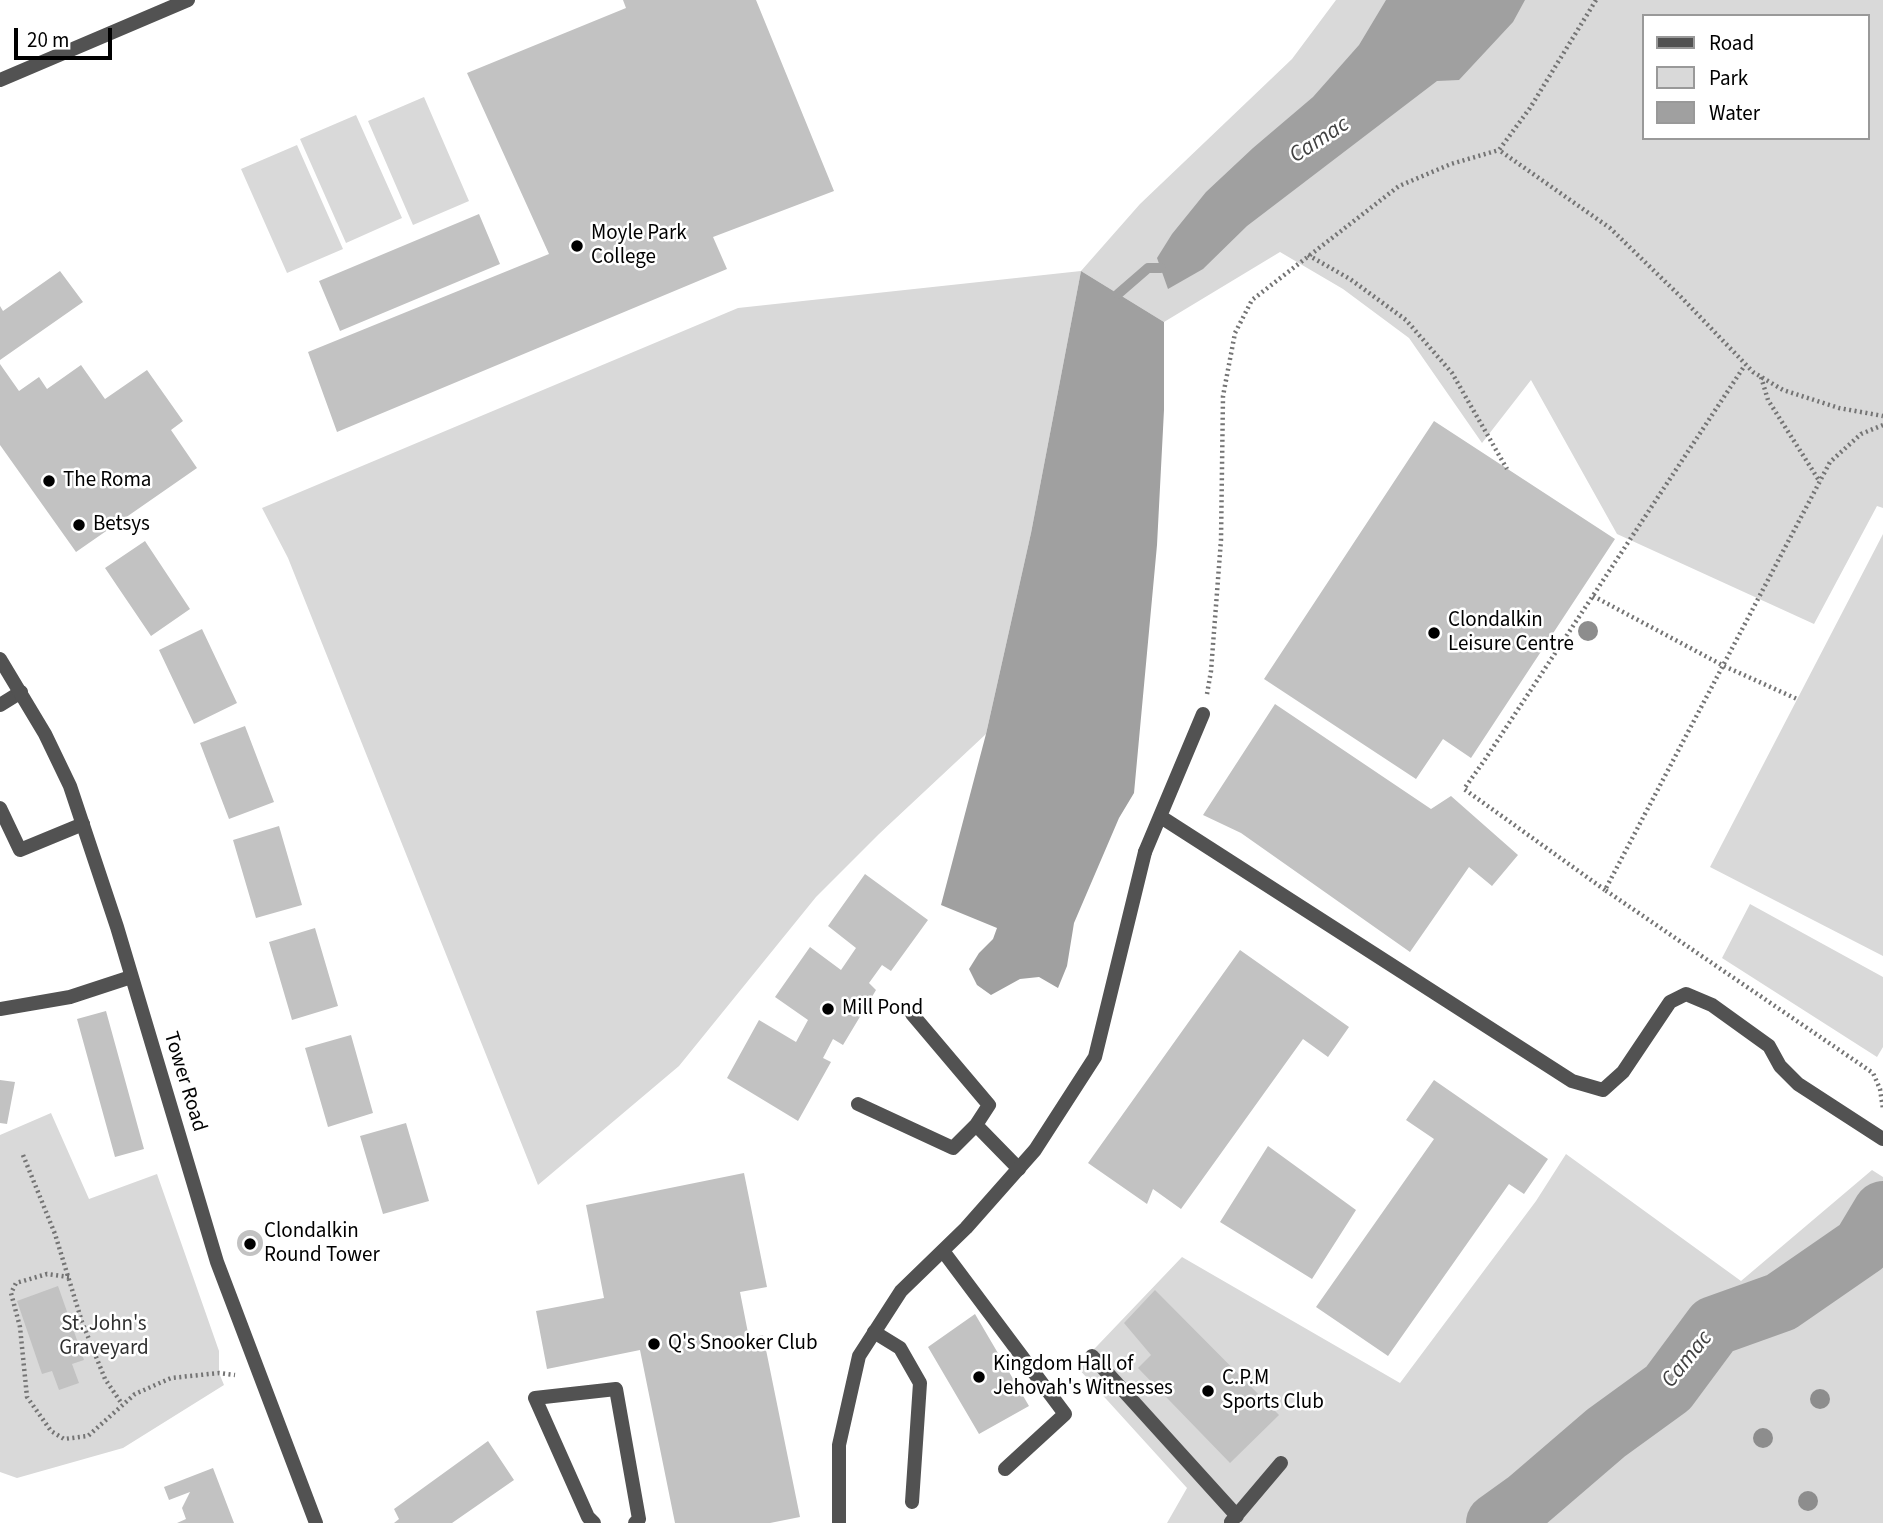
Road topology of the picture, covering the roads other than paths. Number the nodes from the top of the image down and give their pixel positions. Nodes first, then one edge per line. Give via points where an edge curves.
1 (188, 0) edge
2 (0, 80) edge
3 (0, 659) edge
4 (21, 692) junction
5 (0, 705) edge
6 (1203, 714) road end
7 (0, 808) edge
8 (1161, 817) junction
9 (83, 824) junction
10 (131, 977) junction
11 (0, 1009) edge
12 (912, 1014) dead end
13 (858, 1104) dead end
14 (976, 1125) junction
15 (1883, 1139) edge
16 (1019, 1169) junction
17 (943, 1251) junction
18 (874, 1332) junction
19 (1092, 1356) dead end
20 (1281, 1463) dead end
21 (1005, 1469) dead end
22 (912, 1502) dead end
23 (1234, 1519) edge
24 (316, 1523) edge
25 (594, 1523) edge
26 (635, 1523) edge
27 (839, 1523) edge

1 - 2 street
3 - 4 street, Tower Road
4 - 5 street
4 - 9 street, Tower Road via 65,776
6 - 8 street
7 - 9 street via 20,850
8 - 15 street via 1572,1081 1603,1090 1623,1073 1671,1002 1686,994 1713,1006 1769,1046 1798,1084
8 - 16 street via 1145,852 1095,1057
9 - 10 street, Tower Road
10 - 11 street via 70,997
10 - 24 street, Tower Road via 217,1262
12 - 14 street via 989,1105
13 - 14 street via 953,1148
14 - 16 street
16 - 17 street
17 - 18 street via 901,1291
17 - 21 street via 1065,1414
18 - 22 street via 900,1348 920,1383
18 - 27 street via 859,1356 839,1445
19 - 23 street
20 - 23 street
25 - 26 street via 587,1517 535,1398 616,1390 639,1519

